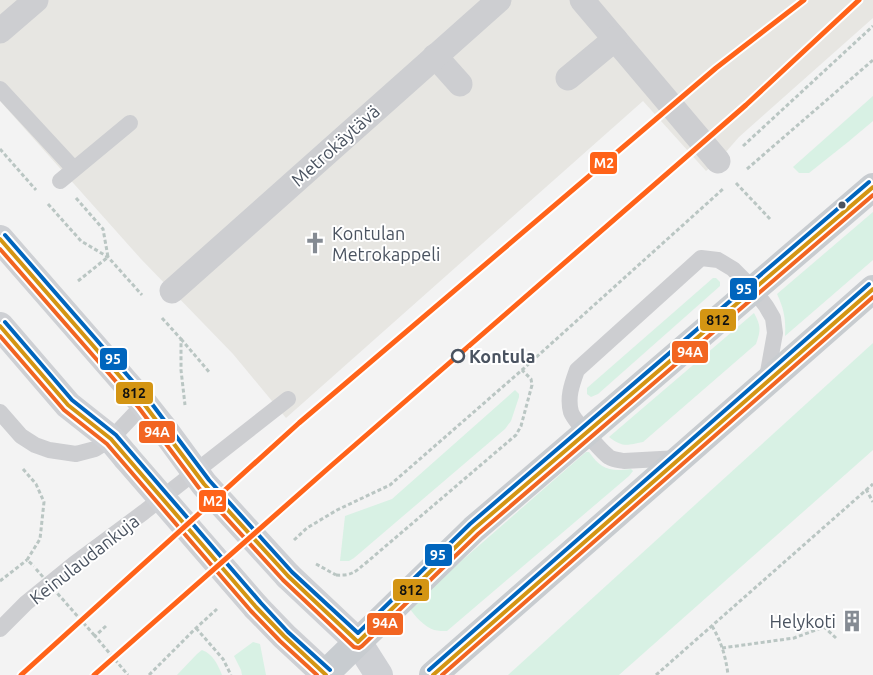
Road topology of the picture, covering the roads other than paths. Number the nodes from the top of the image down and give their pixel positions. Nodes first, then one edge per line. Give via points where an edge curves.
1 (36, 0) edge
2 (499, 0) edge
3 (582, 0) edge
4 (0, 31) edge
5 (615, 39) junction
6 (435, 56) junction
7 (568, 78) dead end
8 (460, 84) dead end
9 (0, 89) edge
10 (130, 123) dead end
11 (718, 161) dead end
12 (74, 169) junction
13 (60, 181) dead end
14 (873, 187) edge
15 (0, 239) edge
16 (873, 289) edge
17 (753, 290) junction
18 (172, 291) dead end
19 (0, 326) edge
20 (766, 383) junction
21 (288, 399) dead end
22 (144, 404) junction
23 (0, 412) edge
24 (586, 432) junction
25 (118, 448) junction
26 (679, 458) junction
27 (0, 630) edge
28 (358, 642) junction
29 (325, 675) edge
30 (379, 675) edge
31 (433, 675) edge

1 - 4 street
2 - 6 street, Metrokäytävä
3 - 5 street
5 - 7 street
5 - 11 street via 682,132
6 - 8 street
6 - 18 street, Metrokäytävä
9 - 12 lane
10 - 12 lane
12 - 13 lane
14 - 17 main road
15 - 22 main road
16 - 20 main road
17 - 20 lane via 773,318 775,333
17 - 24 main road
17 - 24 lane via 733,269 718,260 702,258 577,370 569,391 571,413
19 - 25 main road via 68,405
20 - 26 main road
21 - 27 lane, Keinulaudankuja via 67,570 26,603
22 - 25 lane
22 - 28 main road, bridge via 204,484 288,576
23 - 25 lane via 21,436 49,450 76,454
24 - 26 lane via 608,456 616,460
24 - 28 main road via 474,529
25 - 29 main road, bridge via 250,600
26 - 31 main road
28 - 29 main road
28 - 30 main road

